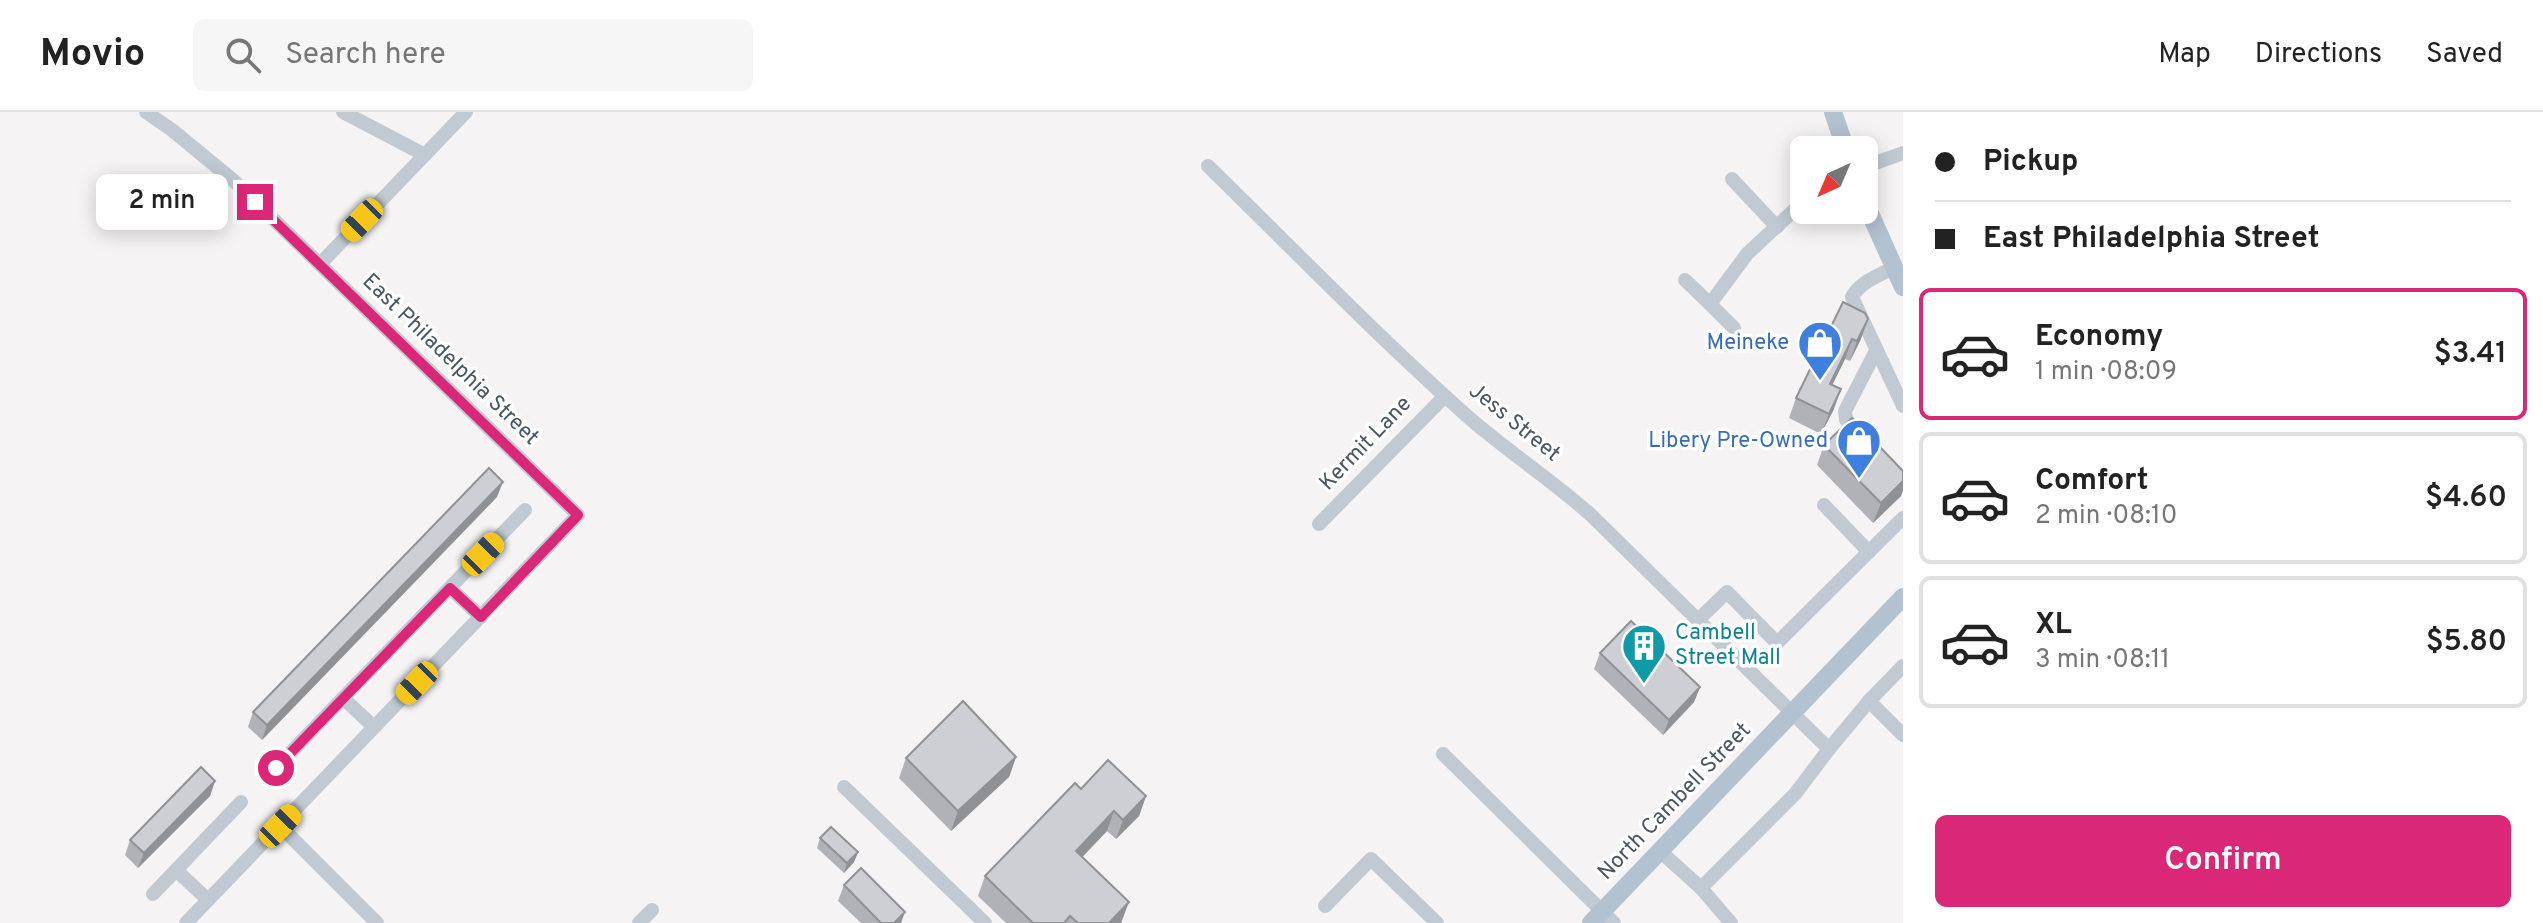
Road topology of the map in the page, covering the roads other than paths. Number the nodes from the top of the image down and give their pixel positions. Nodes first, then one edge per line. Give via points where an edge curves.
1 (146, 112) edge
2 (343, 112) edge
3 (466, 112) edge
4 (1833, 112) edge
5 (1841, 136) edge
6 (1903, 153) edge
7 (425, 155) junction
8 (1878, 162) edge
9 (1208, 166) dead end
10 (1732, 179) dead end
11 (1790, 214) edge
12 (1874, 224) edge
13 (1777, 227) junction
14 (320, 264) junction
15 (1893, 268) junction
16 (1685, 280) dead end
17 (1903, 287) edge
18 (1710, 304) junction
19 (1734, 328) dead end
20 (1876, 351) junction
21 (1445, 396) junction
22 (1903, 406) edge
23 (1871, 443) edge
24 (1824, 505) dead end
25 (525, 510) dead end
26 (1903, 518) edge
27 (1319, 524) dead end
28 (1869, 552) junction
29 (450, 588) junction
30 (1903, 597) edge
31 (481, 617) junction
32 (1698, 620) junction
33 (1903, 666) edge
34 (343, 698) junction
35 (1869, 701) junction
36 (1793, 713) junction
37 (374, 727) junction
38 (1903, 735) edge
39 (1829, 749) junction
40 (1443, 754) dead end
41 (274, 770) dead end
42 (844, 787) dead end
43 (241, 802) dead end
44 (280, 826) junction
45 (1661, 852) junction
46 (176, 870) junction
47 (1701, 888) junction
48 (153, 894) dead end
49 (208, 900) junction
50 (1325, 906) dead end
51 (652, 910) dead end
52 (975, 919) edge
53 (1603, 919) edge
54 (186, 923) edge
55 (377, 923) edge
56 (639, 923) edge
57 (1437, 923) edge
58 (1731, 923) edge

1 - 14 street, East Philadelphia Street via 225,173
2 - 7 street
3 - 7 street
4 - 5 main road
6 - 8 street
7 - 14 street
9 - 21 street, Jess Street
10 - 13 street
11 - 13 street
12 - 15 main road
13 - 18 street via 1747,254
14 - 31 street, East Philadelphia Street via 578,515
15 - 17 main road
15 - 20 street via 1864,283 1852,297
16 - 18 street
18 - 19 street
20 - 22 street
20 - 23 street via 1845,411 1846,420
21 - 27 street, Kermit Lane
21 - 32 street, Jess Street via 1573,500
24 - 28 street
25 - 29 street
26 - 28 street
28 - 32 street via 1777,643 1727,592
29 - 31 street
29 - 34 street
30 - 36 main road, North Cambell Street
31 - 37 street
32 - 36 street, Jess Street
33 - 35 street
34 - 37 street
34 - 41 street
35 - 38 street
35 - 39 street
36 - 39 street, Jess Street
36 - 45 main road, North Cambell Street
37 - 44 street
39 - 47 street via 1795,794
40 - 53 street
42 - 52 street
43 - 46 street
44 - 49 street
44 - 55 street
45 - 47 street
45 - 53 main road, North Cambell Street
46 - 48 street
46 - 49 street
47 - 58 street
49 - 54 street
50 - 57 street via 1371,859
51 - 56 street

